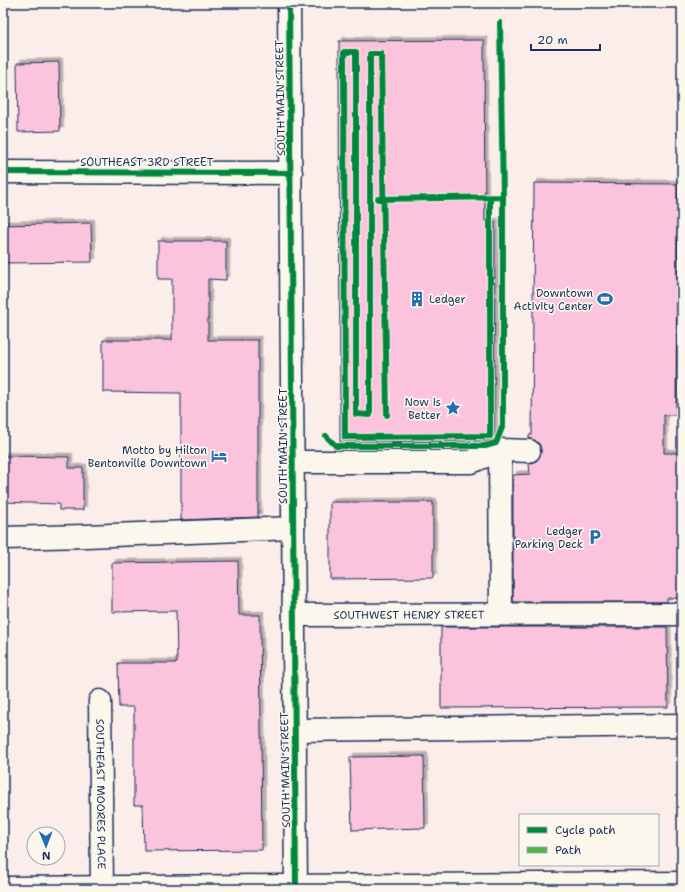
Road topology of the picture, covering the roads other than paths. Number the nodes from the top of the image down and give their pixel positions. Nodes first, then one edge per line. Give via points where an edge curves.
1 (289, 3) edge
2 (3, 172) edge
3 (290, 173) junction
4 (500, 450) junction
5 (529, 451) dead end
6 (293, 462) junction
7 (293, 528) junction
8 (3, 538) edge
9 (501, 614) junction
10 (682, 614) edge
11 (294, 615) junction
12 (100, 701) dead end
13 (682, 725) edge
14 (295, 730) junction
15 (682, 883) edge
16 (102, 887) junction
17 (296, 887) edge
18 (3, 888) edge
19 (52, 888) edge

1 - 3 street, SOUTH MAIN STREET
2 - 3 street, SOUTHEAST 3RD STREET
3 - 6 street, SOUTH MAIN STREET
4 - 5 street
4 - 6 street via 471,462
4 - 9 street
6 - 7 street, SOUTH MAIN STREET
7 - 8 street
7 - 11 street, SOUTH MAIN STREET
9 - 10 street, SOUTHWEST HENRY STREET via 524,607
9 - 11 street, SOUTHWEST HENRY STREET
11 - 14 street, SOUTH MAIN STREET
12 - 16 street, SOUTHEAST MOORES PLACE
13 - 14 street
14 - 17 street, SOUTH MAIN STREET
15 - 17 street
16 - 17 street
16 - 19 street
18 - 19 street

